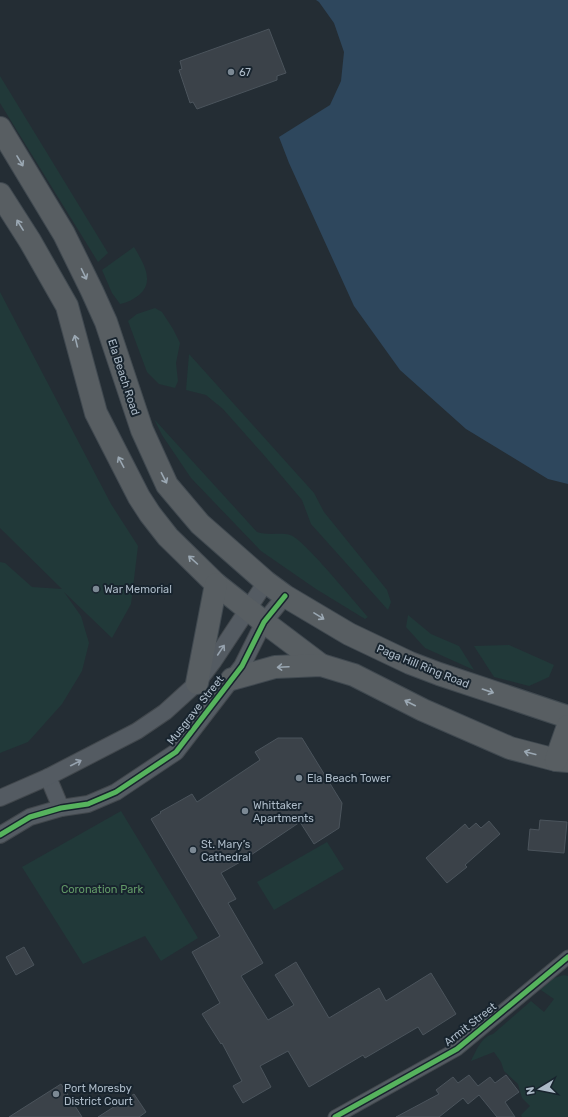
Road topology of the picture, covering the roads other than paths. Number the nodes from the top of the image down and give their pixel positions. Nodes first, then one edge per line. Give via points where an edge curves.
1 (0, 128) edge
2 (0, 194) edge
3 (266, 582) junction
4 (216, 584) junction
5 (285, 596) junction
6 (256, 616) junction
7 (331, 667) junction
8 (232, 680) junction
9 (197, 684) junction
10 (568, 717) edge
11 (568, 726) edge
12 (562, 761) edge
13 (48, 777) junction
14 (0, 798) edge
15 (61, 808) junction
16 (0, 835) edge
17 (568, 957) edge
18 (335, 1117) edge

1 -> 3 highway, Ela Beach Road via 64,234 92,291 106,322 142,430 168,485 200,524
4 -> 2 highway via 168,536 140,497 96,413 67,306
3 - 5 highway, Ela Beach Road
3 - 6 street, Musgrave Street
4 - 6 highway
4 - 9 highway
5 - 6 street, Musgrave Street
5 -> 10 highway, Paga Hill Ring Road via 349,634 410,663
6 - 7 highway
6 - 8 street, Musgrave Street via 242,666
9 -> 6 street, Musgrave Street
7 -> 8 highway via 275,668
12 -> 7 highway via 510,748 423,710 354,675
8 - 15 street, Musgrave Street via 176,752 116,792 88,804
13 -> 9 street, Musgrave Street via 137,731 165,712
11 - 12 highway
13 - 14 street, Musgrave Street
13 - 15 street
15 - 16 street, Musgrave Street via 30,817
17 - 18 street, Armit Street via 457,1049

